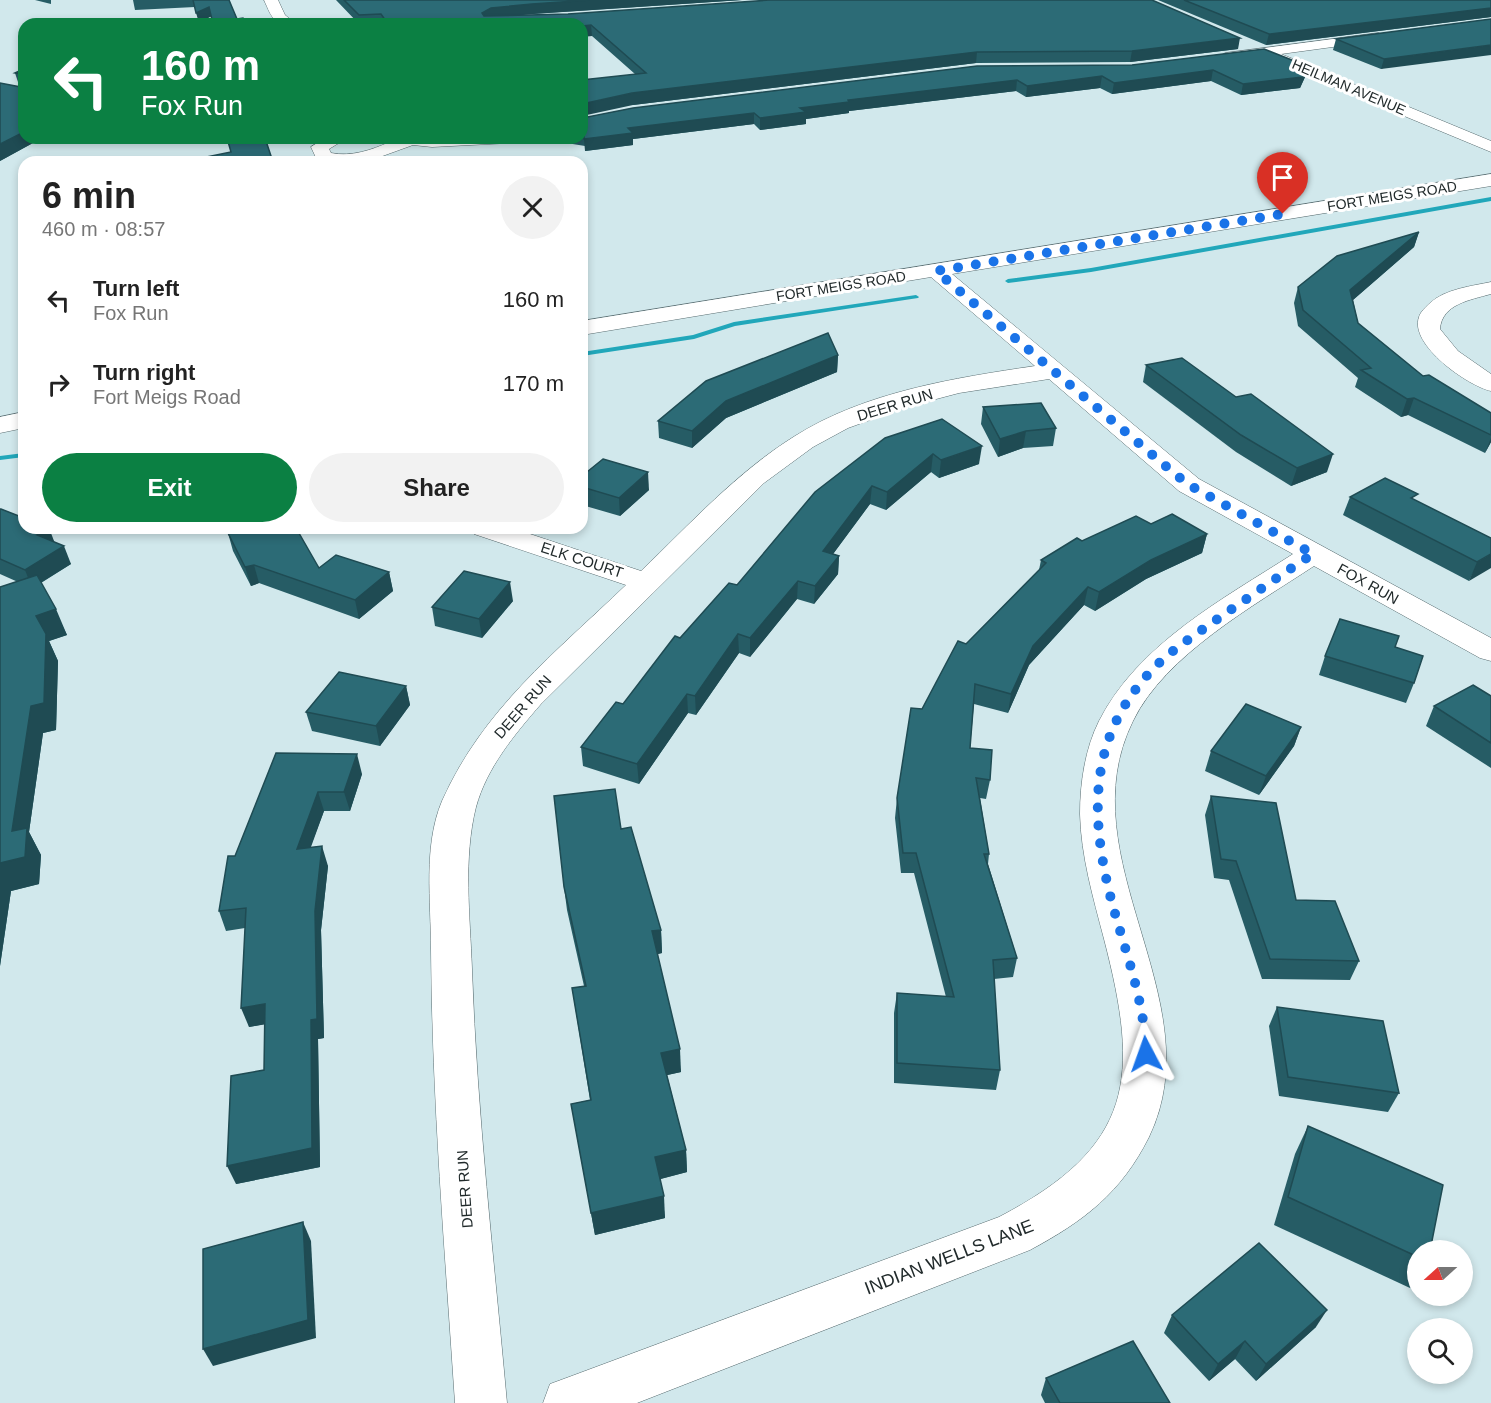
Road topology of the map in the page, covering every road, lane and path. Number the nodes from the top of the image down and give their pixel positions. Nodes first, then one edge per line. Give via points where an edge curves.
1 (271, 0) edge
2 (280, 18) edge
3 (1400, 34) edge
4 (1233, 39) edge
5 (1264, 52) junction
6 (1205, 59) edge
7 (326, 144) edge
8 (394, 144) edge
9 (1491, 147) edge
10 (323, 156) edge
11 (366, 156) edge
12 (1491, 180) edge
13 (936, 271) junction
14 (1491, 288) edge
15 (588, 327) edge
16 (1052, 371) junction
17 (1491, 384) edge
18 (18, 421) edge
19 (0, 425) edge
20 (502, 534) edge
21 (1313, 554) junction
22 (646, 582) junction
23 (1491, 651) edge
24 (481, 1403) edge
25 (570, 1403) edge

1 - 2 street
3 - 5 street
4 - 5 street, HEILMAN AVENUE
5 - 6 street
5 - 9 street, HEILMAN AVENUE
7 - 10 street via 320,147
8 - 11 street
12 - 13 street, FORT MEIGS ROAD
13 - 15 street, FORT MEIGS ROAD
13 - 16 street, FOX RUN
14 - 17 street via 1439,304 1428,322 1439,348
16 - 21 street, FOX RUN via 1189,485
16 - 22 street, DEER RUN via 896,402 813,436 755,477
18 - 19 street
20 - 22 street, ELK COURT
21 - 23 street, FOX RUN
21 - 25 street, INDIAN WELLS LANE via 1180,645 1155,667 1133,692 1103,752 1097,787 1097,826 1109,890 1142,1011 1146,1068 1133,1126 1099,1177 1046,1219 1013,1234
22 - 24 street, DEER RUN via 529,696 501,729 477,765 459,804 448,847 453,1032

